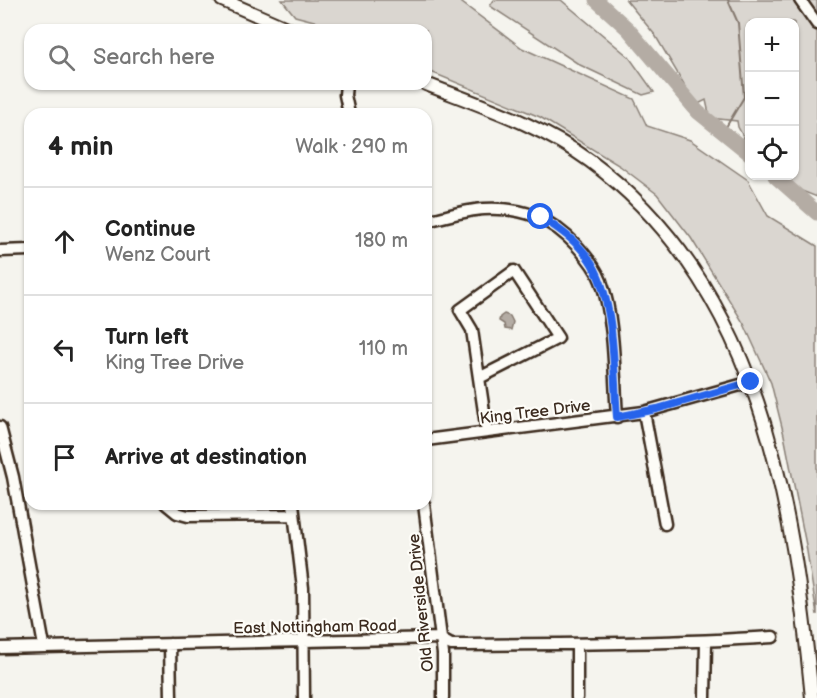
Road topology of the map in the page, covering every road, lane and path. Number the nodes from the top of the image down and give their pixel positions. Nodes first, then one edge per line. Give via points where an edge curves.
1 (800, 0) edge
2 (225, 1) edge
3 (277, 24) edge
4 (817, 24) edge
5 (432, 86) edge
6 (345, 90) edge
7 (347, 108) edge
8 (432, 220) edge
9 (24, 250) edge
10 (0, 251) edge
11 (479, 378) junction
12 (751, 382) junction
13 (645, 412) junction
14 (617, 417) junction
15 (0, 427) edge
16 (487, 432) junction
17 (432, 439) edge
18 (173, 510) edge
19 (279, 510) edge
20 (294, 510) edge
21 (425, 510) edge
22 (665, 524) dead end
23 (773, 636) dead end
24 (439, 638) junction
25 (303, 640) junction
26 (706, 641) junction
27 (170, 644) junction
28 (577, 644) junction
29 (44, 646) junction
30 (0, 648) edge
31 (171, 698) edge
32 (304, 698) edge
33 (443, 698) edge
34 (577, 698) edge
35 (705, 698) edge
36 (812, 698) edge

1 - 4 street
2 - 3 main road
5 - 12 main road via 529,124 589,160 622,187 688,261 726,324
6 - 7 street
8 - 14 street via 483,209 514,210 541,217 566,233 589,258 609,311
9 - 10 street
11 - 11 street via 472,330 460,310 514,271 558,338
11 - 16 street
12 - 13 street, King Tree Drive
12 - 36 main road via 780,481
13 - 14 street, King Tree Drive
13 - 22 street
14 - 16 street, King Tree Drive
15 - 29 street
16 - 17 street, King Tree Drive
18 - 19 street via 188,516
20 - 25 street via 303,588
21 - 24 street, Old Riverside Drive
23 - 26 street, East Nottingham Road
24 - 25 street, East Nottingham Road
24 - 28 street, East Nottingham Road via 451,645
24 - 33 street, Old Riverside Drive
25 - 27 street, East Nottingham Road
25 - 32 street
26 - 28 street, East Nottingham Road
26 - 35 street
27 - 29 street, East Nottingham Road
27 - 31 street
28 - 34 street
29 - 30 street, East Nottingham Road

